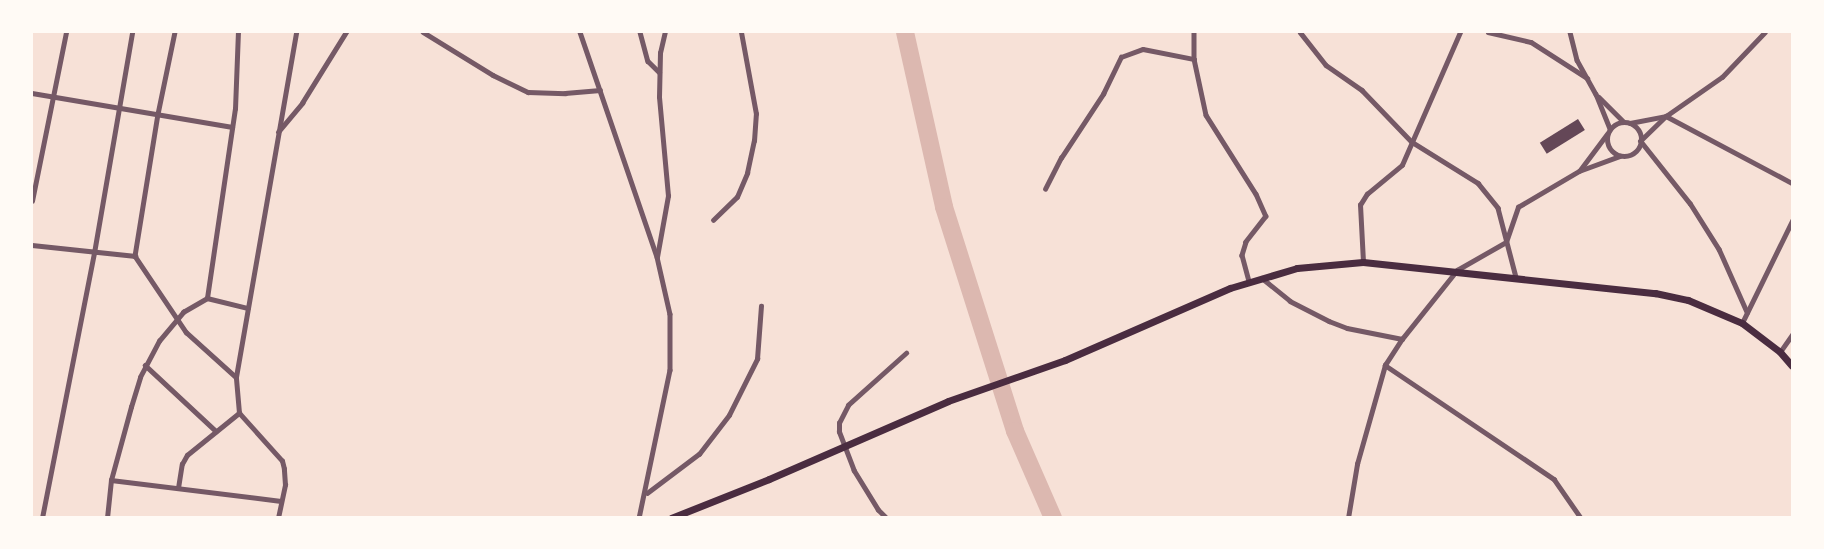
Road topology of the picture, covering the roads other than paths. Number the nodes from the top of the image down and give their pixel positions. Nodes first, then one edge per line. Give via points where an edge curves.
1 (66, 32) edge
2 (132, 32) edge
3 (176, 32) edge
4 (238, 32) edge
5 (296, 32) edge
6 (346, 32) edge
7 (423, 32) edge
8 (580, 32) edge
9 (640, 32) edge
10 (665, 32) edge
11 (741, 32) edge
12 (1194, 32) edge
13 (1300, 32) edge
14 (1460, 32) edge
15 (1488, 32) edge
16 (1570, 32) edge
17 (1765, 32) edge
18 (1195, 59) junction
19 (660, 73) junction
20 (1587, 78) junction
21 (600, 90) junction
22 (32, 93) edge
23 (1596, 94) junction
24 (51, 96) junction
25 (118, 109) junction
26 (158, 114) junction
27 (1666, 116) junction
28 (1627, 123) junction
29 (232, 127) junction
30 (1609, 131) junction
31 (277, 133) junction
32 (1640, 141) junction
33 (1412, 142) junction
34 (1620, 156) junction
35 (1579, 171) junction
36 (1793, 183) edge
37 (1045, 189) dead end
38 (32, 201) edge
39 (713, 220) dead end
40 (1793, 222) edge
41 (1506, 242) junction
42 (32, 245) edge
43 (94, 253) junction
44 (135, 256) junction
45 (657, 257) junction
46 (1363, 262) junction
47 (1457, 271) junction
48 (1262, 277) junction
49 (1516, 277) junction
50 (1249, 281) junction
51 (206, 298) junction
52 (761, 306) dead end
53 (248, 308) junction
54 (1747, 313) junction
55 (176, 318) junction
56 (1742, 323) junction
57 (1793, 335) edge
58 (1402, 339) junction
59 (1780, 352) junction
60 (906, 353) dead end
61 (145, 365) junction
62 (1385, 365) junction
63 (1793, 366) edge
64 (236, 377) junction
65 (239, 414) junction
66 (216, 431) junction
67 (845, 447) junction
68 (111, 480) junction
69 (178, 488) junction
70 (646, 493) junction
71 (281, 501) junction
72 (42, 517) edge
73 (107, 517) edge
74 (278, 517) edge
75 (639, 517) edge
76 (671, 517) edge
77 (886, 517) edge
78 (914, 517) edge
79 (930, 517) edge
80 (1348, 517) edge
81 (1581, 517) edge

1 - 24 street
2 - 25 street
3 - 26 street
4 - 29 street
5 - 31 street
6 - 31 street via 302,103
7 - 21 street via 528,92
8 - 21 street
9 - 19 street via 648,61
10 - 19 street
11 - 39 street via 756,114 754,141 737,197
12 - 18 street
13 - 33 street via 1326,65 1362,90
14 - 33 street
15 - 20 street via 1531,42
16 - 20 street
17 - 27 street via 1722,77
18 - 37 street via 1143,49 1121,57
18 - 50 street via 1206,115 1266,216 1242,255
19 - 45 street via 668,196
20 - 23 street
21 - 45 street
22 - 24 street
23 - 28 street
23 - 30 street
24 - 25 street
24 - 38 street
25 - 26 street
25 - 43 street
26 - 29 street
26 - 44 street
27 - 28 street
27 - 32 street
27 - 36 street
28 - 30 street
28 - 32 street via 1638,130
29 - 51 street
30 - 34 street via 1611,150
30 - 35 street
31 - 53 street
32 - 34 street via 1631,155
32 - 54 street via 1690,204 1719,250
33 - 41 street via 1478,183 1498,208
33 - 46 street via 1402,165 1360,205
34 - 35 street
35 - 41 street via 1518,207
40 - 54 street
41 - 47 street
41 - 49 street
42 - 43 street
43 - 44 street
43 - 72 street
44 - 55 street
45 - 70 street via 670,314 670,370
46 - 47 highway
46 - 48 highway via 1297,268
47 - 49 highway
47 - 58 street
48 - 50 highway
48 - 58 street via 1290,301 1329,321
49 - 56 highway via 1656,293 1688,300
50 - 67 highway
51 - 53 street
51 - 55 street
52 - 70 street via 757,359 729,415 699,454
53 - 64 street
54 - 56 street
55 - 61 street
55 - 64 street
56 - 59 highway
57 - 59 street
58 - 62 street
59 - 63 highway
60 - 67 street via 841,413 839,432
61 - 66 street
61 - 68 street
62 - 80 street via 1357,464
62 - 81 street via 1553,479
64 - 65 street
65 - 66 street
65 - 71 street via 282,461 286,476
66 - 69 street via 187,455
67 - 76 highway
67 - 77 street via 863,488
68 - 69 street
68 - 73 street
69 - 71 street
70 - 75 street
71 - 74 street
78 - 79 street

